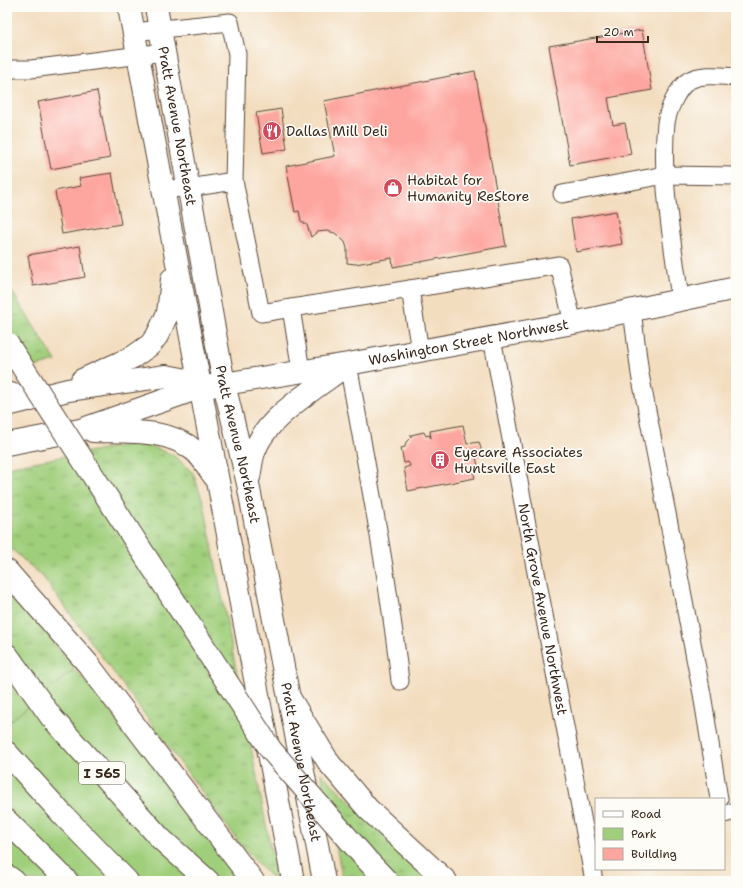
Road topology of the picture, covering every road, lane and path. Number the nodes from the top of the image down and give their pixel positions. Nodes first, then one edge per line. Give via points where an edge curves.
1 (128, 7) edge
2 (156, 7) edge
3 (160, 29) junction
4 (133, 32) junction
5 (164, 52) junction
6 (138, 57) junction
7 (7, 69) edge
8 (736, 77) edge
9 (665, 175) junction
10 (736, 176) edge
11 (234, 181) junction
12 (189, 188) junction
13 (163, 189) junction
14 (562, 194) dead end
15 (175, 258) junction
16 (736, 288) edge
17 (410, 289) junction
18 (680, 299) junction
19 (291, 308) junction
20 (632, 310) junction
21 (573, 323) junction
22 (492, 338) junction
23 (7, 343) edge
24 (420, 351) junction
25 (348, 364) junction
26 (301, 372) junction
27 (224, 384) junction
28 (199, 388) junction
29 (68, 390) junction
30 (7, 393) edge
31 (30, 400) junction
32 (7, 405) edge
33 (80, 430) junction
34 (7, 444) edge
35 (216, 478) junction
36 (248, 484) junction
37 (7, 571) edge
38 (7, 655) edge
39 (400, 681) dead end
40 (290, 699) junction
41 (7, 753) edge
42 (719, 798) edge
43 (736, 811) edge
44 (725, 814) edge
45 (7, 821) edge
46 (591, 839) edge
47 (7, 876) edge
48 (14, 881) edge
49 (67, 881) edge
50 (127, 881) edge
51 (208, 881) edge
52 (253, 881) edge
53 (293, 881) edge
54 (324, 881) edge
55 (387, 881) edge
56 (446, 881) edge
57 (594, 881) edge

1 - 4 main road, Pratt Avenue Northeast
2 - 3 main road, Pratt Avenue Northeast
3 - 4 street
3 - 5 main road, Pratt Avenue Northeast
3 - 11 street via 230,22 236,54
4 - 6 main road, Pratt Avenue Northeast
5 - 6 street
5 - 12 main road, Pratt Avenue Northeast
6 - 7 street via 30,69
6 - 13 main road, Pratt Avenue Northeast
8 - 9 street via 706,76 688,81 677,93 666,122
9 - 10 street
9 - 14 street
9 - 18 street
11 - 12 street
11 - 19 street via 261,313
12 - 13 street
12 - 27 main road, Pratt Avenue Northeast
13 - 15 main road, Pratt Avenue Northeast
15 - 28 main road, Pratt Avenue Northeast
15 - 29 main road via 168,313 157,336 133,357 88,377
16 - 18 main road, Washington Street Northwest
17 - 19 street
17 - 21 street via 559,265
17 - 24 street
18 - 20 main road, Washington Street Northwest
19 - 26 street
20 - 21 main road, Washington Street Northwest
20 - 42 street via 640,374 702,694
21 - 22 main road, Washington Street Northwest
22 - 24 main road, Washington Street Northwest
22 - 46 street, North Grove Avenue Northwest
23 - 55 main road, bridge via 271,750
24 - 25 main road, Washington Street Northwest
25 - 26 main road, Washington Street Northwest
25 - 36 main road via 293,404 269,428 255,449
25 - 39 street via 376,518
26 - 27 main road, Washington Street Northwest
27 - 28 main road, Washington Street Northwest
27 - 36 main road, Pratt Avenue Northeast
28 - 29 main road via 182,379 166,376
28 - 33 main road, Washington Street Northwest
28 - 35 main road, Pratt Avenue Northeast
29 - 31 main road
30 - 31 main road
31 - 32 main road
33 - 34 main road, Washington Street Northwest
33 - 35 main road via 139,432 166,436 196,452
35 - 53 main road, Pratt Avenue Northeast
36 - 40 main road, Pratt Avenue Northeast
37 - 52 main road via 88,664
38 - 51 main road, I 565 via 52,718 161,839
40 - 54 main road, Pratt Avenue Northeast
40 - 56 main road via 329,764 368,809
41 - 50 main road
43 - 44 street
45 - 49 main road
46 - 57 street, North Grove Avenue Northwest
47 - 48 main road

